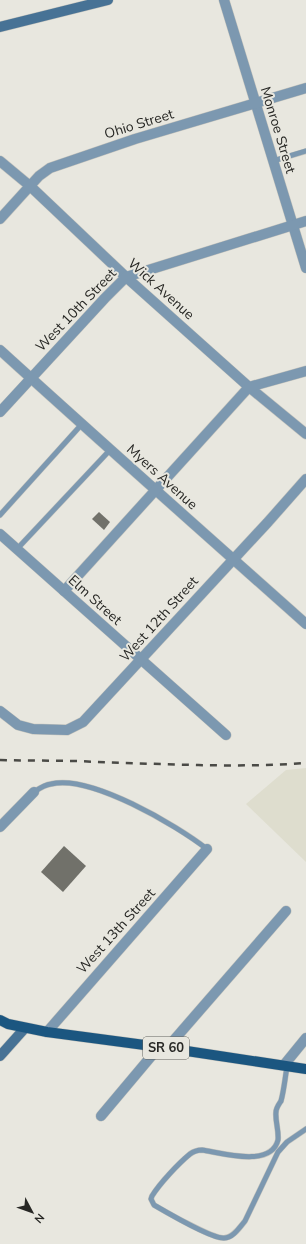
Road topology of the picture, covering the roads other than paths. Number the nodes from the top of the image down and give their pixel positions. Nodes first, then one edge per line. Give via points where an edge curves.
1 (108, 0) edge
2 (224, 0) edge
3 (0, 27) edge
4 (306, 88) edge
5 (256, 103) junction
6 (306, 151) edge
7 (0, 161) edge
8 (273, 161) junction
9 (30, 186) junction
10 (0, 219) edge
11 (306, 221) edge
12 (293, 225) junction
13 (306, 268) edge
14 (126, 277) junction
15 (0, 350) edge
16 (306, 371) edge
17 (31, 378) junction
18 (249, 387) junction
19 (0, 412) edge
20 (82, 424) junction
21 (306, 434) edge
22 (110, 450) junction
23 (306, 480) edge
24 (154, 490) junction
25 (0, 515) edge
26 (0, 534) edge
27 (17, 549) junction
28 (234, 558) junction
29 (64, 591) junction
30 (306, 624) edge
31 (141, 660) junction
32 (0, 711) edge
33 (226, 735) dead end
34 (34, 792) joint
35 (0, 827) edge
36 (207, 849) joint
37 (286, 911) dead end
38 (0, 1020) edge
39 (25, 1028) junction
40 (47, 1032) junction
41 (306, 1038) edge
42 (163, 1047) junction
43 (0, 1056) edge
44 (286, 1066) junction
45 (306, 1069) edge
46 (101, 1116) dead end
47 (306, 1129) edge

1 - 3 main road
2 - 5 street, Monroe Street
4 - 5 street, Ohio Street
5 - 8 street, Monroe Street
5 - 9 street, Ohio Street via 64,162 48,170
6 - 8 lane
7 - 9 street, Wick Avenue
8 - 12 street, Monroe Street
9 - 10 street, Ohio Street
9 - 14 street, Wick Avenue
11 - 12 street, West 10th Street
12 - 13 street, Monroe Street
12 - 14 street, West 10th Street
14 - 17 street, West 10th Street
14 - 18 street, Wick Avenue
15 - 17 street, Myers Avenue
16 - 18 street
17 - 19 street, West 10th Street
17 - 20 street, Myers Avenue
18 - 21 street, Wick Avenue
18 - 24 street
20 - 22 street, Myers Avenue
20 - 25 lane
22 - 24 street, Myers Avenue
22 - 27 lane
23 - 28 street, West 12th Street
24 - 28 street, Myers Avenue
24 - 29 street
26 - 27 street, Elm Street
27 - 29 street, Elm Street
28 - 30 street, Myers Avenue
28 - 31 street, West 12th Street
29 - 31 street, Elm Street
31 - 32 street, West 12th Street via 90,715 73,728 60,730 18,726
31 - 33 street, Elm Street
34 - 35 street
34 - 36 lane via 52,783 79,784 100,790 152,813
36 - 40 street, West 13th Street
37 - 42 street
38 - 39 main road, SR 60
39 - 40 main road, SR 60
39 - 43 main road
40 - 42 main road, SR 60
41 - 44 street
42 - 44 main road, SR 60
42 - 46 street
44 - 45 main road, SR 60
44 - 47 lane via 276,1110 278,1139 272,1150 256,1157 197,1150 166,1179 152,1196 152,1202 218,1238 228,1238 245,1221 278,1152 287,1142

